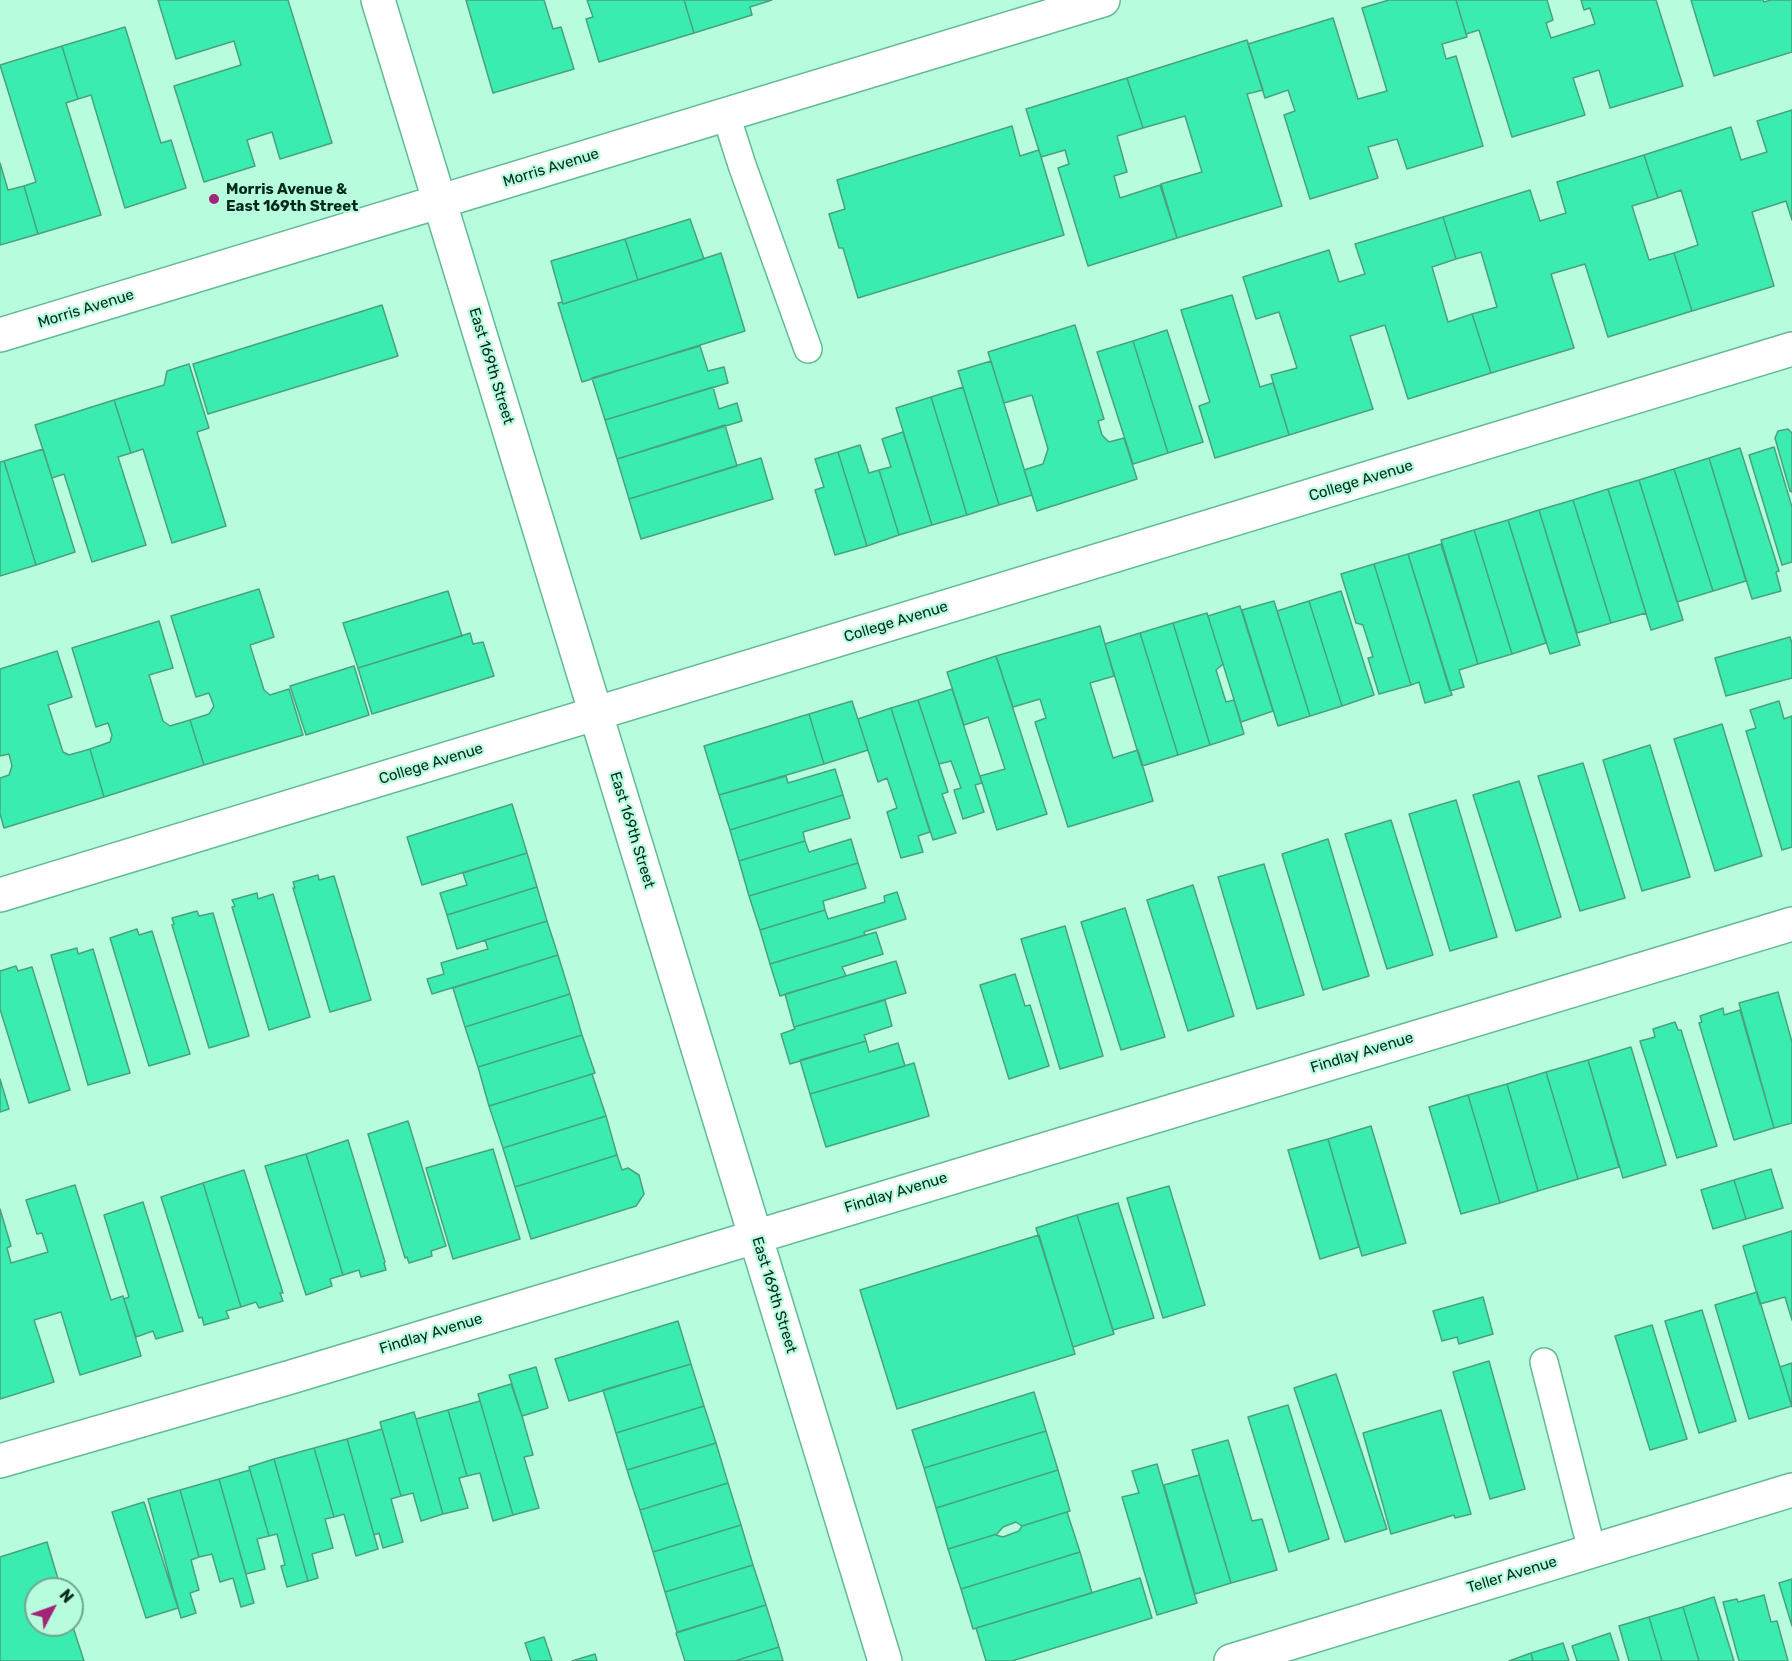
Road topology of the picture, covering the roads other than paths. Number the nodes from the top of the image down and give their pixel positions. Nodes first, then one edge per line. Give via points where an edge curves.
1 (378, 0) edge
2 (1103, 0) edge
3 (726, 115) junction
4 (440, 202) junction
5 (0, 335) edge
6 (808, 349) dead end
7 (1792, 349) edge
8 (597, 714) junction
9 (0, 895) edge
10 (1792, 924) edge
11 (756, 1236) junction
12 (1544, 1362) dead end
13 (0, 1461) edge
14 (1792, 1490) edge
15 (1592, 1551) junction
16 (885, 1661) edge
17 (1231, 1661) edge

1 - 4 street, East 169th Street
2 - 3 street, Morris Avenue
3 - 4 street, Morris Avenue
3 - 6 lane
4 - 5 street, Morris Avenue
4 - 8 street, East 169th Street
7 - 8 street, College Avenue
8 - 9 street, College Avenue
8 - 11 street, East 169th Street
10 - 11 street, Findlay Avenue
11 - 13 street, Findlay Avenue
11 - 16 street, East 169th Street
12 - 15 lane
14 - 15 street, Teller Avenue
15 - 17 street, Teller Avenue

